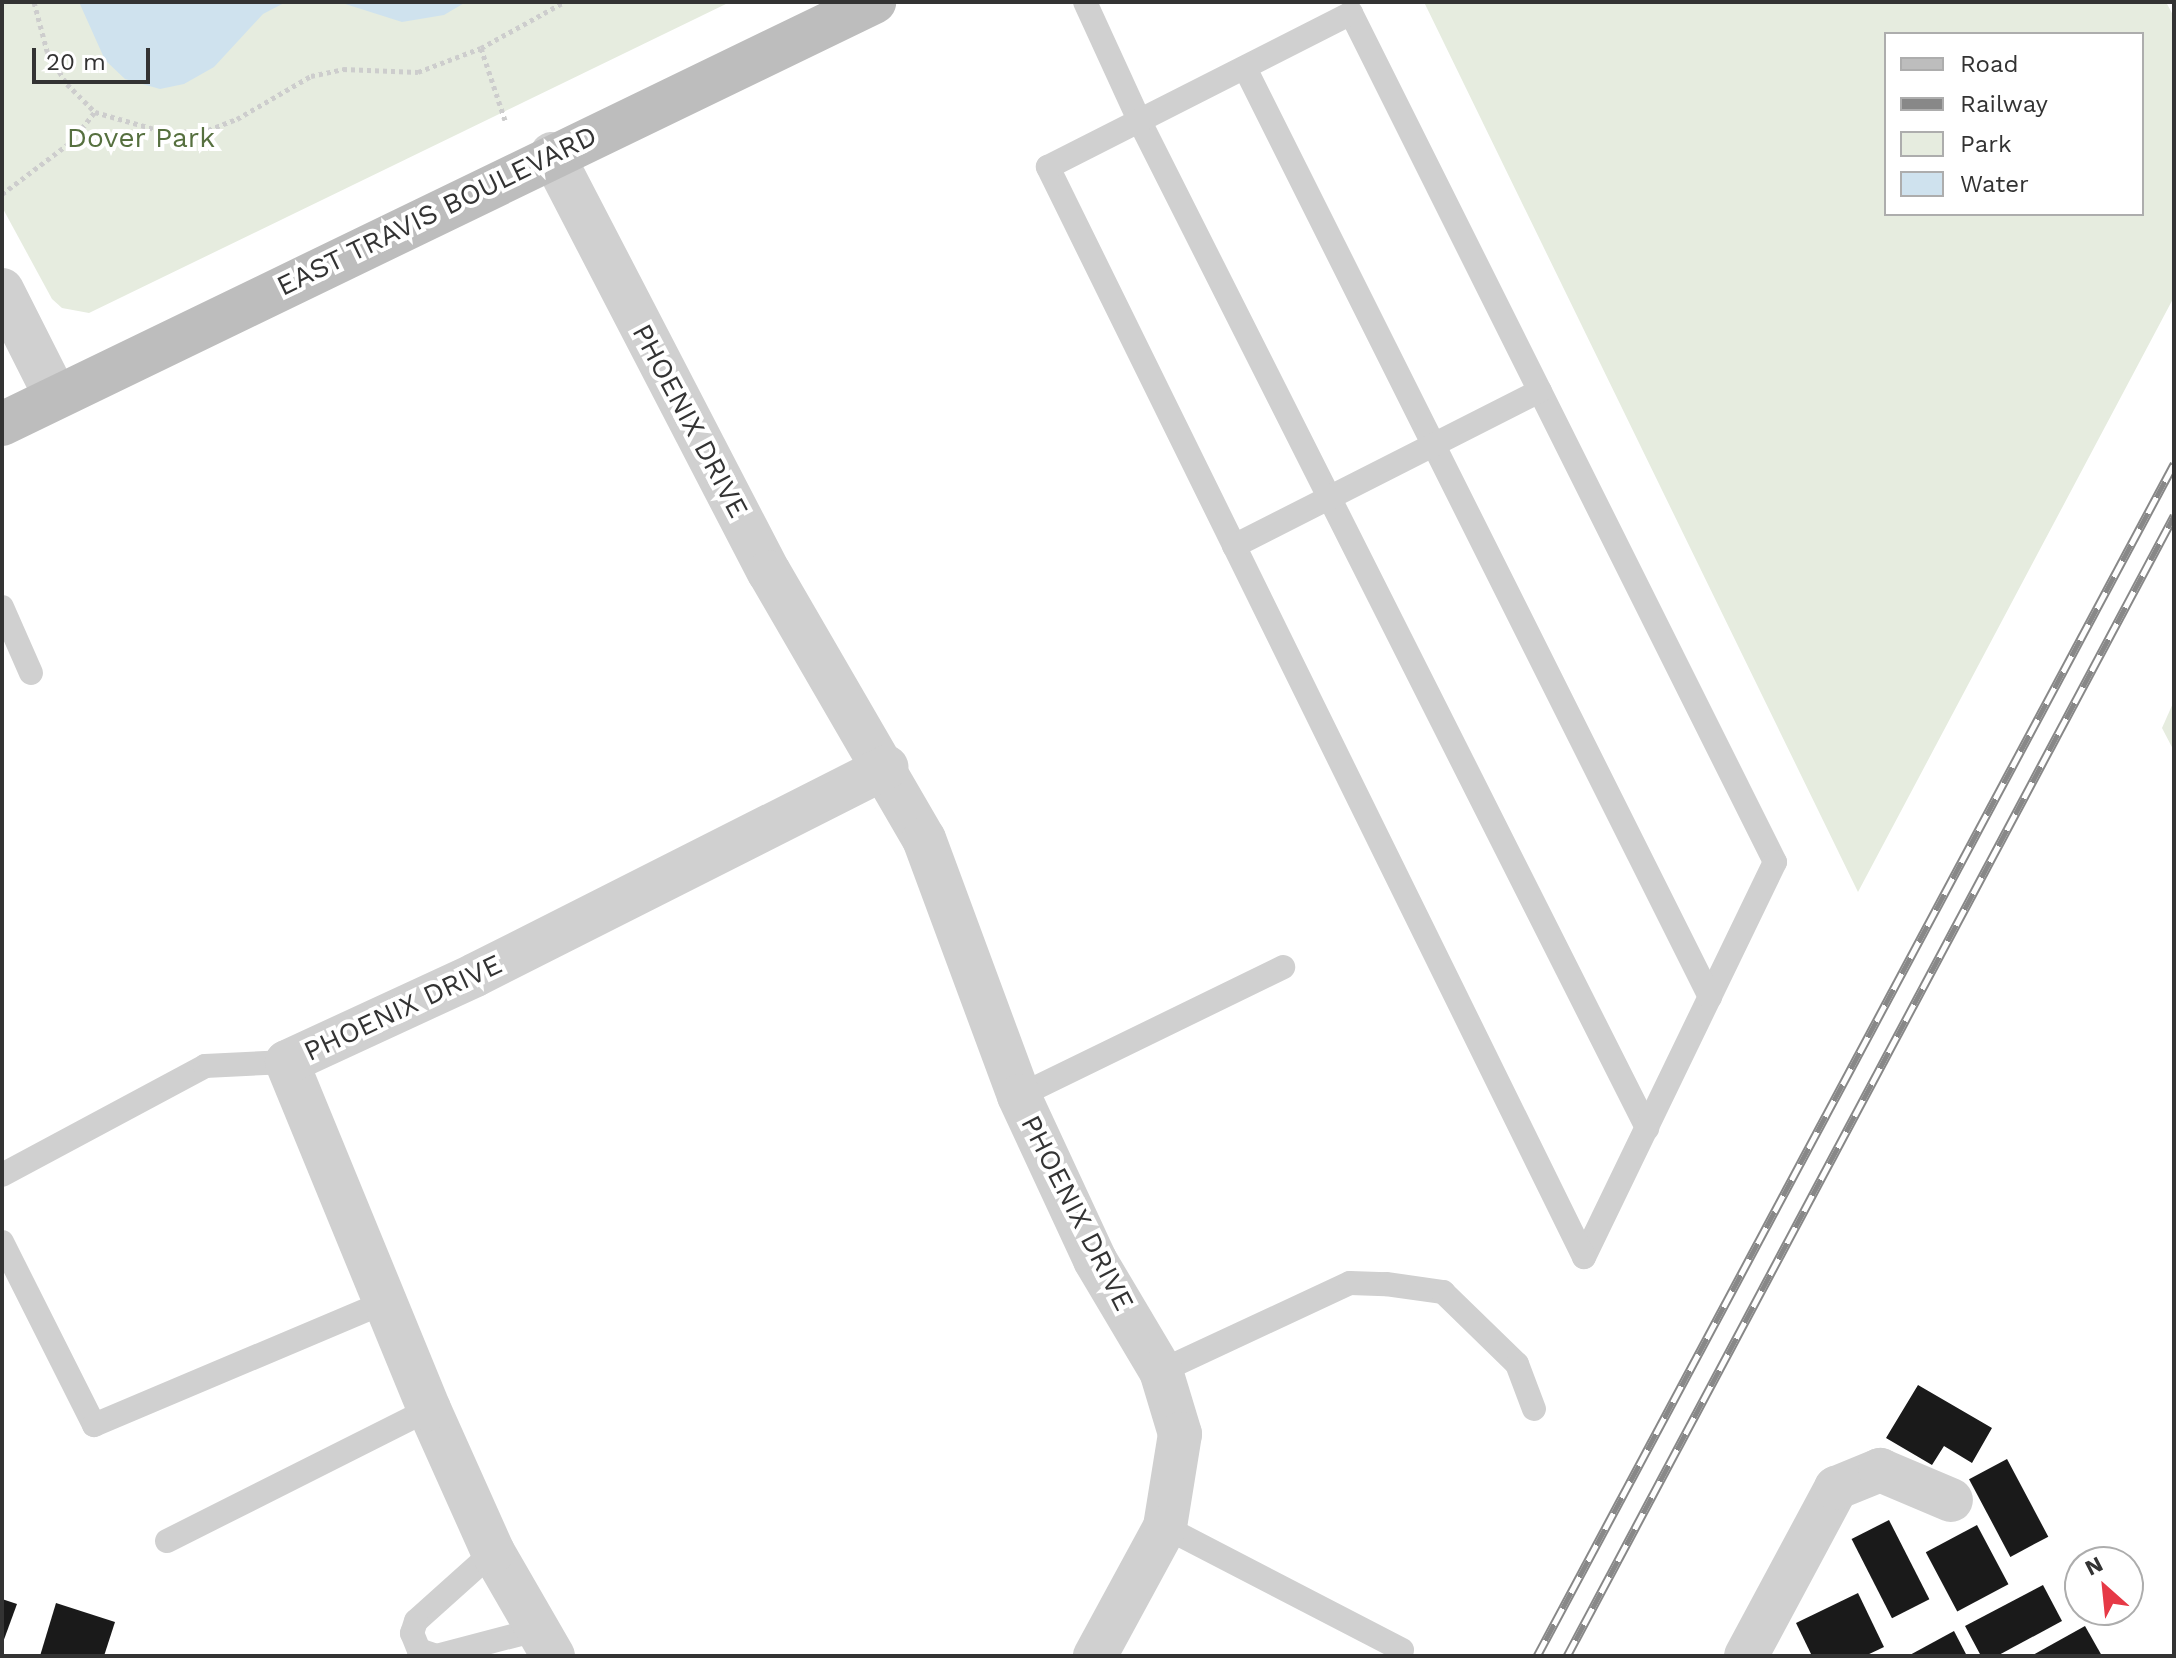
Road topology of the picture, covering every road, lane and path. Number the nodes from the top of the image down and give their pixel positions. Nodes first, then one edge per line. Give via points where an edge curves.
1 (34, 2) edge
2 (564, 2) edge
3 (874, 2) edge
4 (1085, 2) edge
5 (481, 48) junction
6 (1245, 68) junction
7 (95, 112) junction
8 (505, 120) dead end
9 (1140, 122) junction
10 (552, 154) junction
11 (2, 194) edge
12 (2, 290) edge
13 (1540, 391) junction
14 (56, 397) junction
15 (2, 424) edge
16 (1433, 442) junction
17 (1329, 495) junction
18 (1234, 546) junction
19 (2, 607) edge
20 (31, 673) dead end
21 (886, 767) junction
22 (1283, 967) dead end
23 (1710, 997) junction
24 (287, 1062) junction
25 (1019, 1096) junction
26 (1647, 1128) junction
27 (2, 1175) edge
28 (2, 1242) edge
29 (387, 1301) junction
30 (1161, 1371) junction
31 (429, 1409) junction
32 (1534, 1409) dead end
33 (1951, 1500) dead end
34 (1165, 1527) junction
35 (167, 1541) dead end
36 (493, 1552) junction
37 (544, 1643) edge
38 (1402, 1650) dead end
39 (1107, 1652) edge
40 (1746, 1656) edge

1 - 7 path via 47,51 67,84
2 - 5 path
3 - 10 main road, EAST TRAVIS BOULEVARD
4 - 9 lane
5 - 7 path via 418,72 343,69 311,76 208,130 168,133
5 - 8 path
6 - 9 lane
6 - 13 lane via 1351,13
6 - 16 lane
7 - 11 path via 72,141
9 - 17 lane
9 - 18 lane via 1048,167
10 - 14 main road, EAST TRAVIS BOULEVARD
10 - 21 street, PHOENIX DRIVE via 769,572
12 - 14 street
13 - 16 lane
13 - 23 lane via 1775,862
14 - 15 main road, EAST TRAVIS BOULEVARD
16 - 17 lane
16 - 23 lane
17 - 18 lane
17 - 26 lane
18 - 26 lane via 1584,1257
19 - 20 lane
21 - 24 street, PHOENIX DRIVE via 488,969
21 - 25 street, PHOENIX DRIVE via 924,839
22 - 25 lane
23 - 26 lane
24 - 27 lane via 205,1066
24 - 29 street, PHOENIX DRIVE
25 - 30 street, PHOENIX DRIVE via 1095,1260
28 - 29 lane via 94,1425
29 - 31 street, PHOENIX DRIVE
30 - 32 lane via 1350,1283 1386,1284 1443,1292 1517,1364
30 - 34 street, PHOENIX DRIVE via 1180,1434
31 - 35 lane
31 - 36 street, PHOENIX DRIVE
33 - 40 street via 1880,1470 1836,1488
34 - 38 lane
34 - 39 street, PHOENIX DRIVE
36 - 37 street, PHOENIX DRIVE
36 - 37 lane via 416,1621 412,1633 419,1650 436,1656

